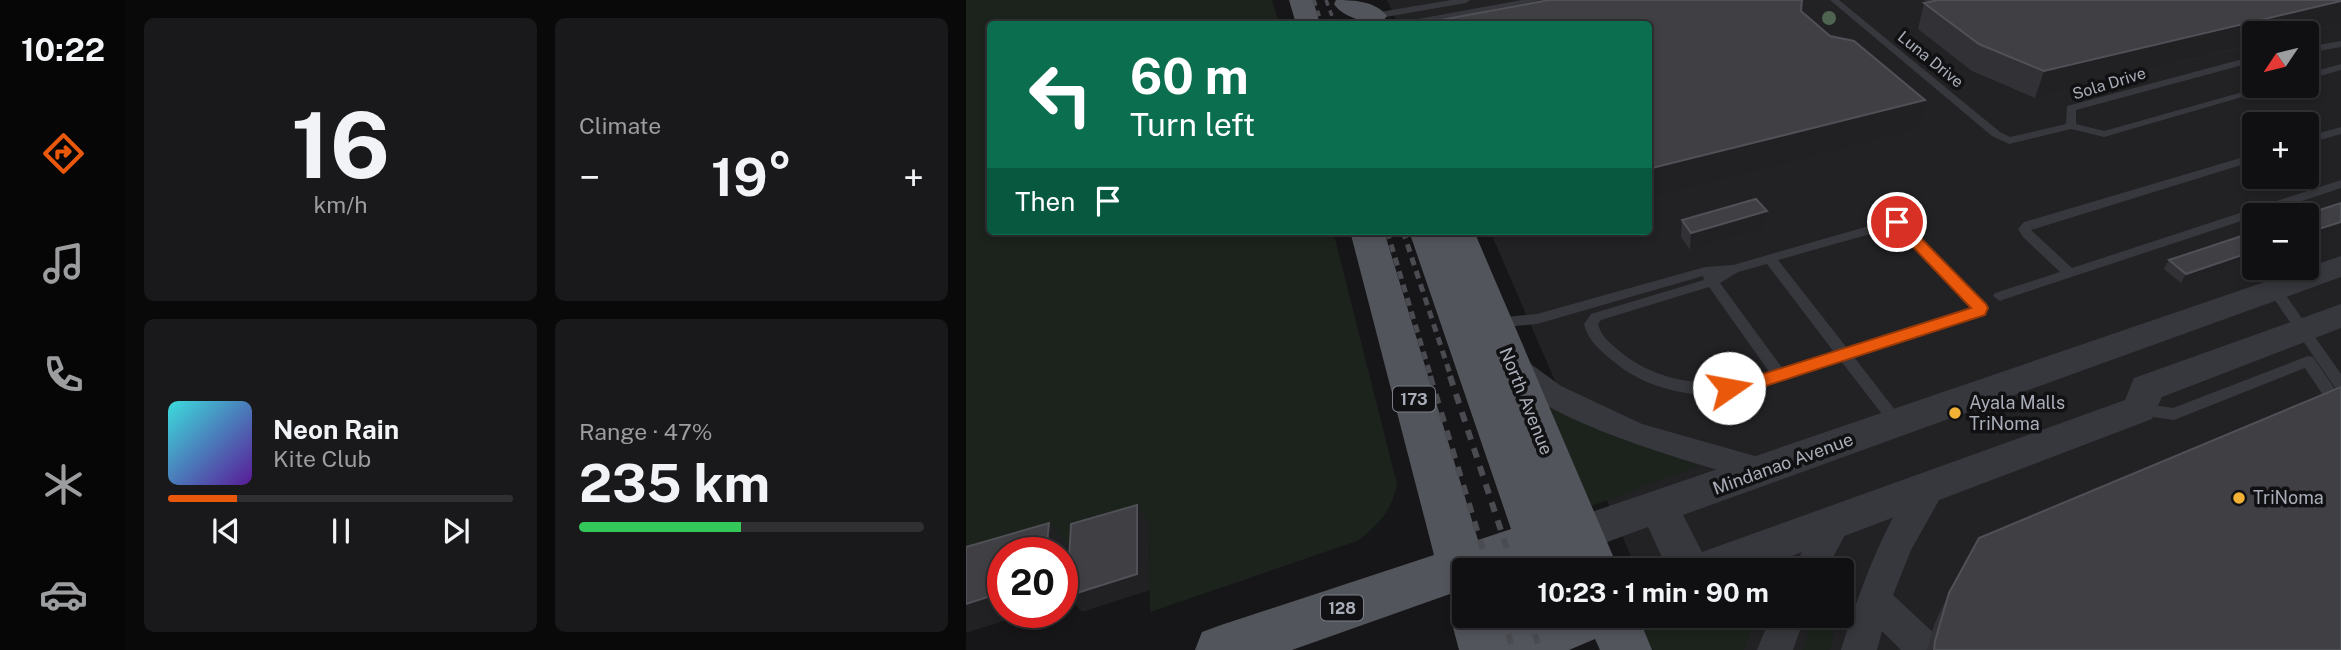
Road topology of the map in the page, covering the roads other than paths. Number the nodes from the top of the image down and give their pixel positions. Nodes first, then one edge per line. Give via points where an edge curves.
1 (1301, 0) edge
2 (1466, 0) edge
3 (1537, 0) edge
4 (1834, 0) edge
5 (1360, 11) edge
6 (1307, 21) edge
7 (1423, 21) edge
8 (2341, 44) edge
9 (2319, 48) edge
10 (2242, 62) edge
11 (2341, 67) edge
12 (2319, 73) edge
13 (2242, 95) edge
14 (2071, 126) junction
15 (2341, 130) edge
16 (2319, 137) edge
17 (2242, 161) edge
18 (2341, 184) edge
19 (1368, 235) edge
20 (1438, 235) edge
21 (1439, 235) edge
22 (1769, 258) junction
23 (2341, 266) edge
24 (2071, 274) junction
25 (1709, 277) junction
26 (2279, 289) junction
27 (2000, 296) dead end
28 (2341, 315) edge
29 (1495, 323) junction
30 (2306, 339) junction
31 (1844, 355) junction
32 (1511, 364) junction
33 (2341, 371) edge
34 (1779, 375) junction
35 (2341, 385) edge
36 (2341, 410) edge
37 (1897, 423) junction
38 (1765, 471) junction
39 (1932, 486) junction
40 (1659, 508) junction
41 (1836, 522) junction
42 (1566, 554) edge
43 (1459, 558) edge
44 (1543, 558) edge
45 (1683, 558) edge
46 (1738, 558) edge
47 (1816, 558) edge
48 (1452, 576) edge
49 (1873, 599) junction
50 (1479, 628) edge
51 (1572, 628) edge
52 (1587, 628) edge
53 (1783, 628) edge
54 (1221, 650) edge
55 (1485, 650) edge
56 (1502, 650) edge
57 (1626, 650) edge
58 (1775, 650) edge
59 (1859, 650) edge
60 (1926, 650) edge

1 - 6 main road
2 - 5 lane
3 - 7 lane
4 - 14 lane, Luna Drive via 2009,141
8 - 9 lane
10 - 14 lane, Sola Drive via 2070,108
11 - 12 lane
13 - 14 lane, Sola Drive via 2104,134
15 - 16 lane
17 - 24 lane via 2028,225 2024,229 2027,234
18 - 24 lane
19 - 43 main road, 173
20 - 42 main road, North Avenue
21 - 29 main road, North Avenue
22 - 25 lane
22 - 31 lane
22 - 31 lane via 1897,222 1980,308 1977,313
23 - 26 street, Mindanao Avenue
24 - 27 lane
25 - 29 lane via 1537,319
25 - 34 lane
25 - 34 lane via 1596,317 1591,324 1593,334 1641,374 1674,386 1711,390 1747,386
26 - 30 lane
26 - 37 street, Mindanao Avenue
28 - 30 street
29 - 32 main road, North Avenue
30 - 33 lane
30 - 35 lane
30 - 36 lane
30 - 39 street via 2147,388 2138,408
31 - 34 lane
31 - 37 lane
32 - 38 street via 1551,394 1634,433
32 - 42 main road, North Avenue
37 - 38 street, Mindanao Avenue
38 - 40 street, Mindanao Avenue
39 - 41 street
39 - 49 street via 1906,523
40 - 42 street, Mindanao Avenue
40 - 45 street
41 - 46 street
41 - 47 street
42 - 44 main road, Mindanao Avenue / 128
48 - 54 main road, Mindanao Avenue / 128
49 - 59 street
49 - 60 street
50 - 55 main road
51 - 56 main road
52 - 57 main road
53 - 58 street

